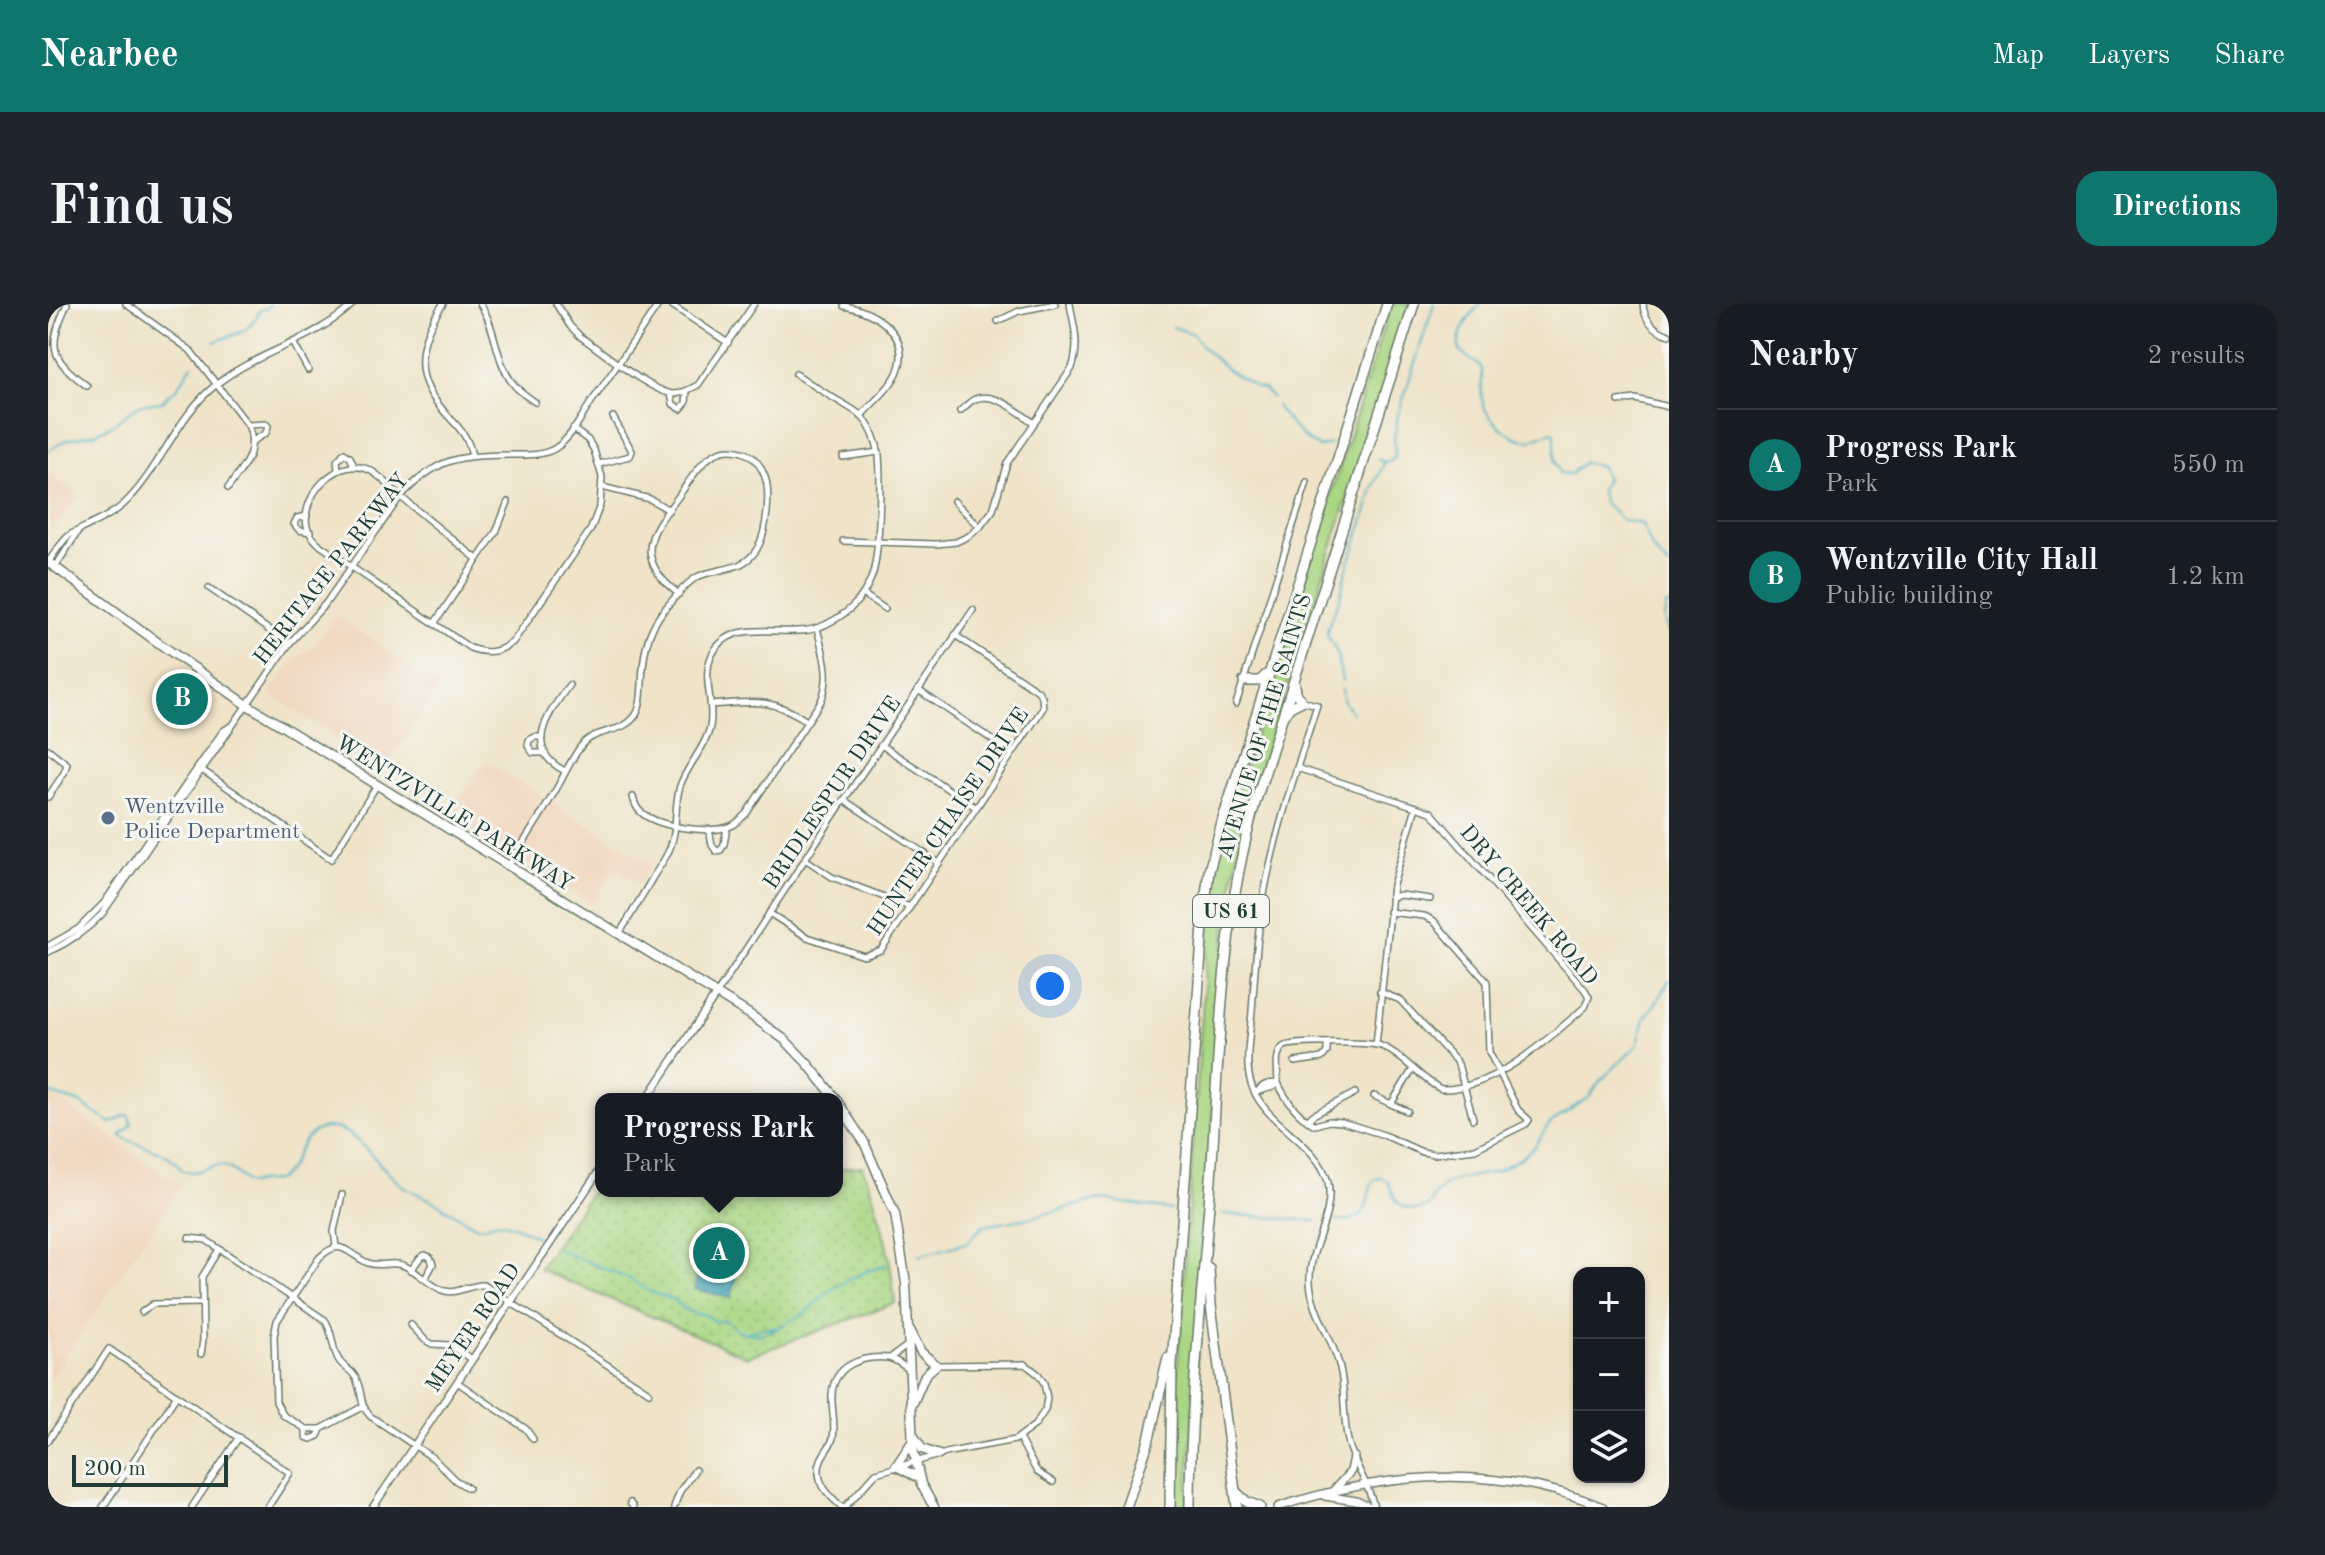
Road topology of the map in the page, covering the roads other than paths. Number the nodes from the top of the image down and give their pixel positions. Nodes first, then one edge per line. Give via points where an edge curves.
1 (67, 304) edge
2 (126, 304) edge
3 (353, 304) edge
4 (443, 304) edge
5 (480, 304) edge
6 (556, 304) edge
7 (659, 304) edge
8 (670, 304) edge
9 (754, 304) edge
10 (1055, 304) edge
11 (1070, 304) edge
12 (1387, 304) edge
13 (1414, 304) edge
14 (1643, 304) edge
15 (844, 306) dead end
16 (998, 321) dead end
17 (1669, 335) edge
18 (48, 339) edge
19 (293, 342) junction
20 (728, 343) junction
21 (50, 353) edge
22 (618, 363) junction
23 (308, 370) dead end
24 (796, 374) dead end
25 (217, 383) junction
26 (87, 386) dead end
27 (687, 391) junction
28 (671, 394) junction
29 (1619, 401) dead end
30 (535, 402) dead end
31 (1669, 407) edge
32 (960, 411) dead end
33 (861, 416) junction
34 (613, 417) dead end
35 (1034, 423) junction
36 (248, 425) junction
37 (573, 429) junction
38 (253, 441) junction
39 (879, 452) junction
40 (472, 456) junction
41 (843, 457) dead end
42 (599, 464) junction
43 (354, 466) junction
44 (338, 470) junction
45 (1307, 482) dead end
46 (602, 486) junction
47 (228, 488) dead end
48 (400, 497) junction
49 (954, 501) dead end
50 (508, 502) dead end
51 (669, 510) junction
52 (307, 516) junction
53 (980, 527) junction
54 (310, 532) junction
55 (843, 541) dead end
56 (877, 542) junction
57 (477, 559) junction
58 (50, 565) edge
59 (351, 567) junction
60 (209, 588) dead end
61 (679, 594) junction
62 (863, 594) junction
63 (885, 609) dead end
64 (973, 610) dead end
65 (434, 624) junction
66 (817, 628) junction
67 (955, 635) junction
68 (289, 644) junction
69 (1270, 670) junction
70 (1295, 679) junction
71 (1244, 681) junction
72 (569, 685) dead end
73 (918, 690) junction
74 (1302, 701) junction
75 (246, 704) junction
76 (1236, 704) dead end
77 (711, 705) junction
78 (1258, 706) junction
79 (1282, 717) junction
80 (807, 721) junction
81 (542, 737) junction
82 (881, 745) junction
83 (48, 749) edge
84 (544, 753) junction
85 (1012, 753) junction
86 (1297, 768) junction
87 (200, 769) junction
88 (565, 771) junction
89 (377, 785) junction
90 (48, 797) edge
91 (633, 797) dead end
92 (844, 800) junction
93 (975, 807) junction
94 (1416, 807) junction
95 (676, 827) junction
96 (727, 828) junction
97 (709, 829) junction
98 (805, 859) junction
99 (939, 863) junction
100 (509, 865) junction
101 (1391, 897) junction
102 (1430, 899) dead end
103 (910, 907) junction
104 (1389, 912) junction
105 (769, 913) junction
106 (619, 935) junction
107 (48, 946) edge
108 (48, 952) edge
109 (1380, 992) junction
110 (717, 993) junction
111 (1327, 1043) junction
112 (1376, 1045) junction
113 (1295, 1062) dead end
114 (1413, 1069) junction
115 (1500, 1073) junction
116 (1278, 1083) junction
117 (1463, 1085) junction
118 (1256, 1091) junction
119 (651, 1093) edge
120 (831, 1093) edge
121 (1355, 1093) dead end
122 (1374, 1096) dead end
123 (1391, 1104) junction
124 (843, 1110) edge
125 (1407, 1111) dead end
126 (1473, 1119) dead end
127 (1307, 1121) junction
128 (595, 1177) edge
129 (342, 1195) dead end
130 (189, 1238) dead end
131 (1206, 1241) junction
132 (336, 1247) junction
133 (219, 1249) junction
134 (411, 1270) junction
135 (425, 1279) junction
136 (292, 1298) junction
137 (202, 1303) junction
138 (510, 1303) junction
139 (142, 1312) dead end
140 (411, 1325) dead end
141 (908, 1325) junction
142 (1173, 1335) junction
143 (909, 1345) junction
144 (201, 1354) dead end
145 (890, 1358) junction
146 (472, 1359) junction
147 (936, 1365) junction
148 (910, 1370) junction
149 (457, 1382) junction
150 (649, 1392) dead end
151 (177, 1395) junction
152 (362, 1407) junction
153 (912, 1407) junction
154 (306, 1429) junction
155 (321, 1429) junction
156 (239, 1437) junction
157 (913, 1438) junction
158 (1019, 1438) junction
159 (533, 1439) dead end
160 (48, 1441) edge
161 (414, 1446) junction
162 (939, 1455) junction
163 (1354, 1457) junction
164 (916, 1461) junction
165 (896, 1466) junction
166 (695, 1470) dead end
167 (919, 1478) junction
168 (1053, 1482) dead end
169 (1366, 1486) junction
170 (468, 1488) dead end
171 (1236, 1492) junction
172 (1332, 1492) junction
173 (1319, 1495) junction
174 (103, 1507) edge
175 (192, 1507) edge
176 (268, 1507) edge
177 (373, 1507) edge
178 (674, 1507) edge
179 (844, 1507) edge
180 (934, 1507) edge
181 (1126, 1507) edge
182 (1170, 1507) edge
183 (1190, 1507) edge
184 (1237, 1507) edge
185 (1260, 1507) edge
186 (1278, 1507) edge
187 (1372, 1507) edge
188 (1603, 1507) edge

1 - 18 street
2 - 25 street via 196,355
3 - 19 street
4 - 40 street via 422,343 424,375 436,403 469,440
5 - 30 street via 504,368 518,390
6 - 22 street via 581,337
7 - 22 street, HERITAGE PARKWAY
8 - 20 street
9 - 20 street
10 - 16 street
11 - 35 street via 1077,353
12 - 69 highway, AVENUE OF THE SAINTS / US 61
13 - 70 highway, AVENUE OF THE SAINTS / US 61
14 - 17 street via 1649,322
15 - 33 street via 862,309 888,325 900,347 892,381
18 - 21 street
19 - 23 street
19 - 25 street
20 - 27 street via 705,377
21 - 26 street
22 - 28 street
22 - 37 street, HERITAGE PARKWAY
24 - 33 street
25 - 36 street
25 - 58 street via 193,408 128,501 78,532
27 - 28 street
27 - 28 street via 681,409
29 - 31 street
32 - 35 street via 974,399 987,397
33 - 39 street
34 - 42 street via 632,451 626,458
35 - 53 street via 1007,463 996,503
36 - 38 street
36 - 38 street via 268,426
37 - 40 street, HERITAGE PARKWAY via 555,449 542,454
37 - 42 street via 588,440
38 - 47 street via 248,459
39 - 41 street
39 - 56 street
40 - 48 street, HERITAGE PARKWAY via 430,470
42 - 46 street
43 - 44 street
43 - 44 street via 344,453
43 - 48 street via 373,472
44 - 52 street via 310,501
45 - 71 street
46 - 51 street
46 - 65 street via 591,529 513,642 499,651 481,652
48 - 57 street
48 - 59 street, HERITAGE PARKWAY
49 - 53 street
50 - 57 street
51 - 61 street via 650,550 658,574
51 - 61 street via 711,455 737,450 750,455 765,475 765,527 753,555 737,567 699,576
52 - 54 street
52 - 54 street via 294,524
53 - 56 street via 956,542
54 - 59 street
55 - 56 street
56 - 62 street via 873,574
57 - 65 street
58 - 75 main road, WENTZVILLE PARKWAY
59 - 65 street
59 - 68 street, HERITAGE PARKWAY
60 - 68 street
61 - 88 street via 648,636 641,704 632,721 583,743
62 - 63 street
62 - 66 street via 841,616
64 - 67 street, BRIDLESPUR DRIVE
66 - 77 street via 732,634 710,658
66 - 80 street via 826,691
67 - 73 street, BRIDLESPUR DRIVE
67 - 85 street, HUNTER CHAISE DRIVE via 1042,697 1043,708
68 - 75 street, HERITAGE PARKWAY
69 - 71 highway via 1260,681
69 - 78 highway, AVENUE OF THE SAINTS / US 61
70 - 74 highway
70 - 79 highway, AVENUE OF THE SAINTS / US 61
71 - 76 street
71 - 78 highway via 1255,691
72 - 81 street via 546,718
73 - 82 street, BRIDLESPUR DRIVE
73 - 85 street
74 - 79 highway
74 - 86 street via 1317,705
75 - 87 street, HERITAGE PARKWAY
75 - 89 main road, WENTZVILLE PARKWAY
77 - 80 street via 775,704
77 - 95 street via 704,744 681,783
78 - 142 highway, AVENUE OF THE SAINTS / US 61 via 1215,846 1205,897
79 - 131 highway, AVENUE OF THE SAINTS / US 61 via 1251,818 1233,902
80 - 96 street via 746,814
81 - 84 street
81 - 84 street via 529,740 528,746 533,753
82 - 92 street, BRIDLESPUR DRIVE
82 - 93 street
83 - 90 street via 67,764
84 - 88 street via 550,764
85 - 93 street, HUNTER CHAISE DRIVE
86 - 94 street, DRY CREEK ROAD
86 - 118 street via 1261,908 1248,1062
87 - 89 street via 331,859
87 - 107 street via 104,903 78,929
87 - 108 street via 102,914 81,935
88 - 100 street
89 - 100 main road, WENTZVILLE PARKWAY
91 - 95 street via 639,810
92 - 98 street, BRIDLESPUR DRIVE
92 - 99 street
93 - 99 street, HUNTER CHAISE DRIVE
94 - 101 street
94 - 115 street, DRY CREEK ROAD via 1439,820 1588,993 1585,1007
95 - 97 street
95 - 106 street via 671,848
96 - 97 street
96 - 97 street via 724,844 716,851
98 - 103 street via 832,877
98 - 105 street, BRIDLESPUR DRIVE
99 - 103 street, HUNTER CHAISE DRIVE
100 - 106 main road, WENTZVILLE PARKWAY
101 - 102 street
101 - 104 street
103 - 105 street, HUNTER CHAISE DRIVE via 881,950 864,956 807,937
104 - 109 street
104 - 115 street via 1433,920 1487,982 1489,1052
105 - 110 street, BRIDLESPUR DRIVE
106 - 110 main road, WENTZVILLE PARKWAY
109 - 112 street
109 - 117 street via 1400,1000 1454,1059
110 - 119 street
110 - 120 main road, WENTZVILLE PARKWAY via 785,1040
111 - 112 street
111 - 113 street via 1322,1058
111 - 116 street via 1283,1047
112 - 114 street, DRY CREEK ROAD
114 - 117 street, DRY CREEK ROAD via 1441,1089
114 - 123 street
115 - 117 street, DRY CREEK ROAD
115 - 127 street via 1518,1110 1529,1120 1475,1149 1428,1154 1342,1122
116 - 118 street
116 - 127 street
117 - 126 street
118 - 163 street via 1262,1105 1321,1166 1329,1187 1310,1281 1340,1367
121 - 127 street
122 - 123 street
123 - 125 street
124 - 141 main road, WENTZVILLE PARKWAY via 864,1142 895,1214
128 - 138 street, MEYER ROAD
129 - 132 street
130 - 133 street
131 - 171 highway
131 - 183 highway, AVENUE OF THE SAINTS / US 61
132 - 134 street via 368,1263 392,1262
132 - 136 street via 319,1258
133 - 136 street
133 - 137 street via 202,1277
134 - 135 street
134 - 135 street via 420,1258 430,1257 433,1264
135 - 138 street via 443,1291 484,1285
136 - 152 street via 325,1320 340,1362 359,1384
136 - 154 street via 274,1329 276,1402 283,1415
137 - 139 street via 153,1304
137 - 144 street
138 - 146 street, MEYER ROAD
138 - 150 street
140 - 146 street via 432,1344 449,1345
141 - 143 main road, WENTZVILLE PARKWAY
141 - 147 main road via 921,1352
142 - 181 highway via 1148,1443
142 - 182 highway, AVENUE OF THE SAINTS / US 61
143 - 145 street
143 - 148 main road, WENTZVILLE PARKWAY
145 - 148 street
145 - 179 street via 851,1363 834,1386 833,1440 819,1474 826,1492
146 - 149 street, MEYER ROAD
147 - 153 main road via 925,1375
147 - 158 street via 1025,1364 1038,1374 1047,1391 1045,1410
148 - 153 main road, WENTZVILLE PARKWAY
149 - 159 street
149 - 161 street, MEYER ROAD
151 - 156 street
151 - 160 street via 109,1349
151 - 174 street
152 - 155 street
152 - 161 street
153 - 157 main road, WENTZVILLE PARKWAY
154 - 155 street
154 - 155 street via 311,1439
156 - 175 street
156 - 176 street via 290,1473
157 - 162 main road via 922,1449
157 - 164 main road, WENTZVILLE PARKWAY
157 - 165 main road
158 - 162 street
158 - 168 street via 1037,1472
161 - 170 street
161 - 177 street, MEYER ROAD
162 - 164 street
163 - 169 street
163 - 172 main road via 1351,1471
164 - 165 street
164 - 167 main road, WENTZVILLE PARKWAY
165 - 167 main road
165 - 179 street via 868,1479
166 - 178 street
167 - 180 main road, WENTZVILLE PARKWAY
169 - 172 main road
169 - 187 street
169 - 188 main road via 1427,1477 1485,1477 1544,1487
171 - 184 highway
171 - 185 highway
172 - 173 main road
173 - 186 main road
173 - 187 main road

